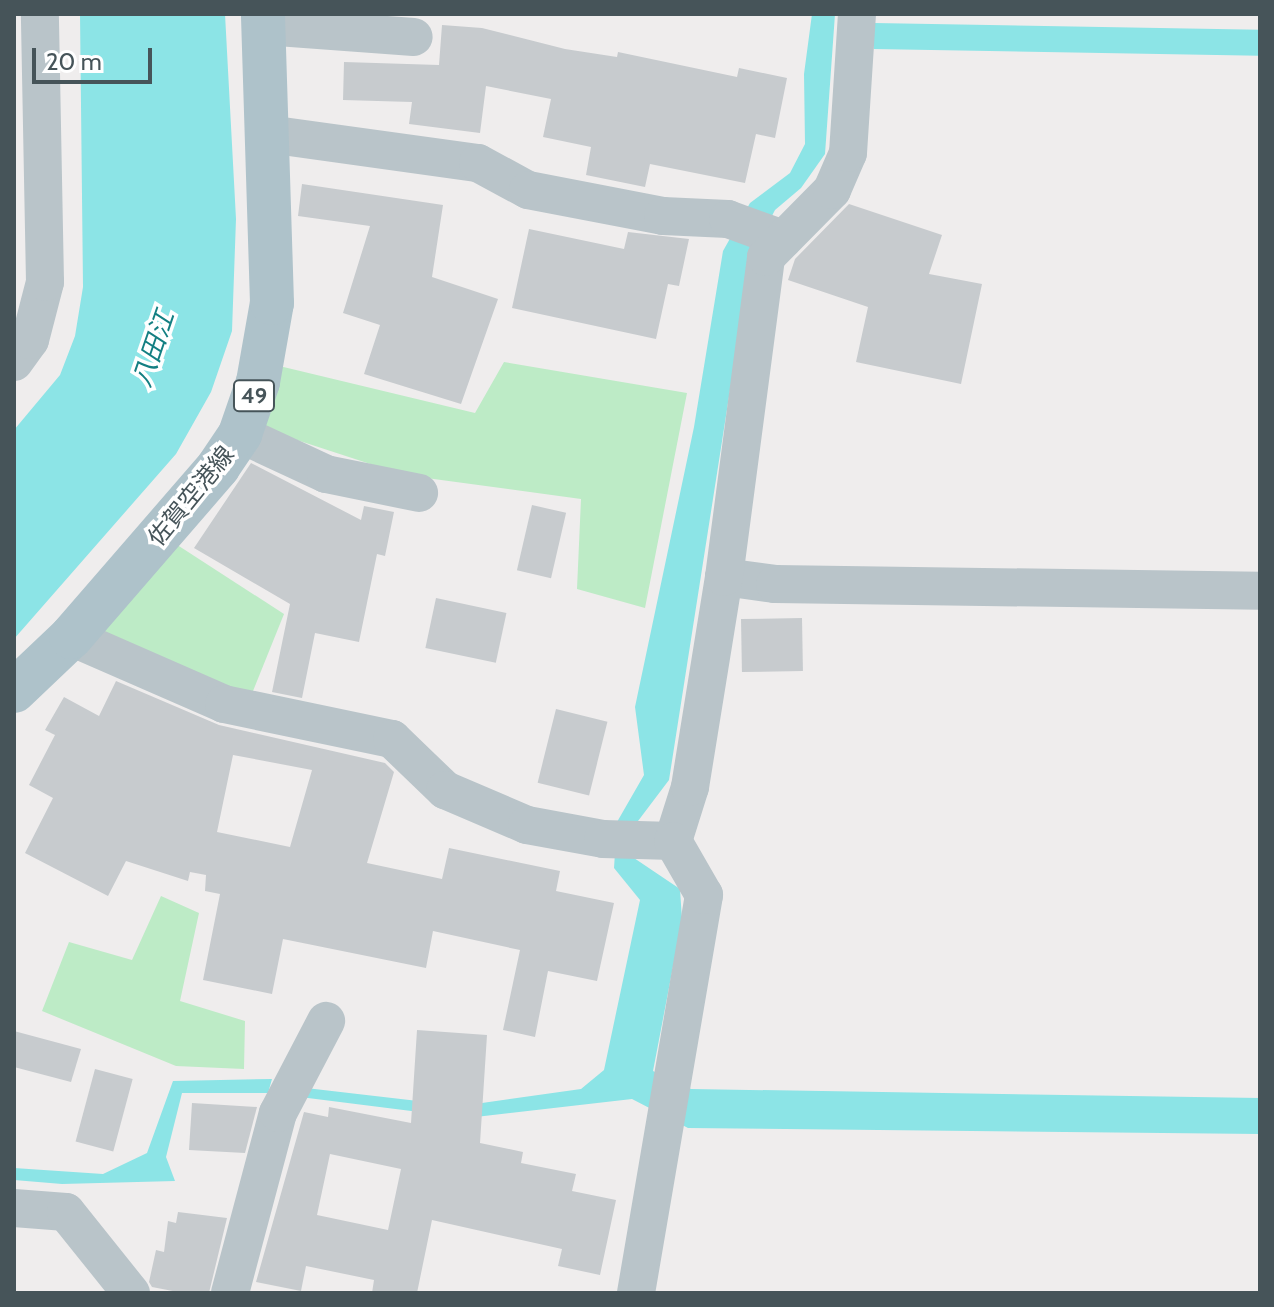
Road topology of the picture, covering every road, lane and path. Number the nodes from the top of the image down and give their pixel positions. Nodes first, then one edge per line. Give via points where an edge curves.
1 (40, 14) edge
2 (857, 14) edge
3 (264, 20) edge
4 (414, 37) dead end
5 (268, 134) junction
6 (783, 239) junction
7 (19, 344) edge
8 (240, 434) junction
9 (419, 493) dead end
10 (724, 577) junction
11 (1260, 591) edge
12 (71, 637) junction
13 (14, 691) edge
14 (657, 840) junction
15 (326, 1021) dead end
16 (14, 1208) edge
17 (131, 1293) edge
18 (230, 1293) edge
19 (636, 1293) edge

1 - 7 street via 45,282
2 - 6 street via 848,153 832,190
3 - 4 street
3 - 5 main road, 佐賀空港線 / 49
5 - 6 street via 478,163 528,190 663,216 728,219
5 - 8 main road, 佐賀空港線 / 49 via 272,303 258,382
6 - 10 street via 766,257
8 - 9 street via 326,474
8 - 12 main road, 佐賀空港線 / 49 via 218,467
10 - 11 street via 775,584
10 - 14 street via 690,787
12 - 13 main road, 佐賀空港線 / 49
12 - 14 street via 224,704 392,739 445,790 527,825 603,839
14 - 19 street via 704,895
15 - 18 street via 278,1113
16 - 17 street via 66,1212

